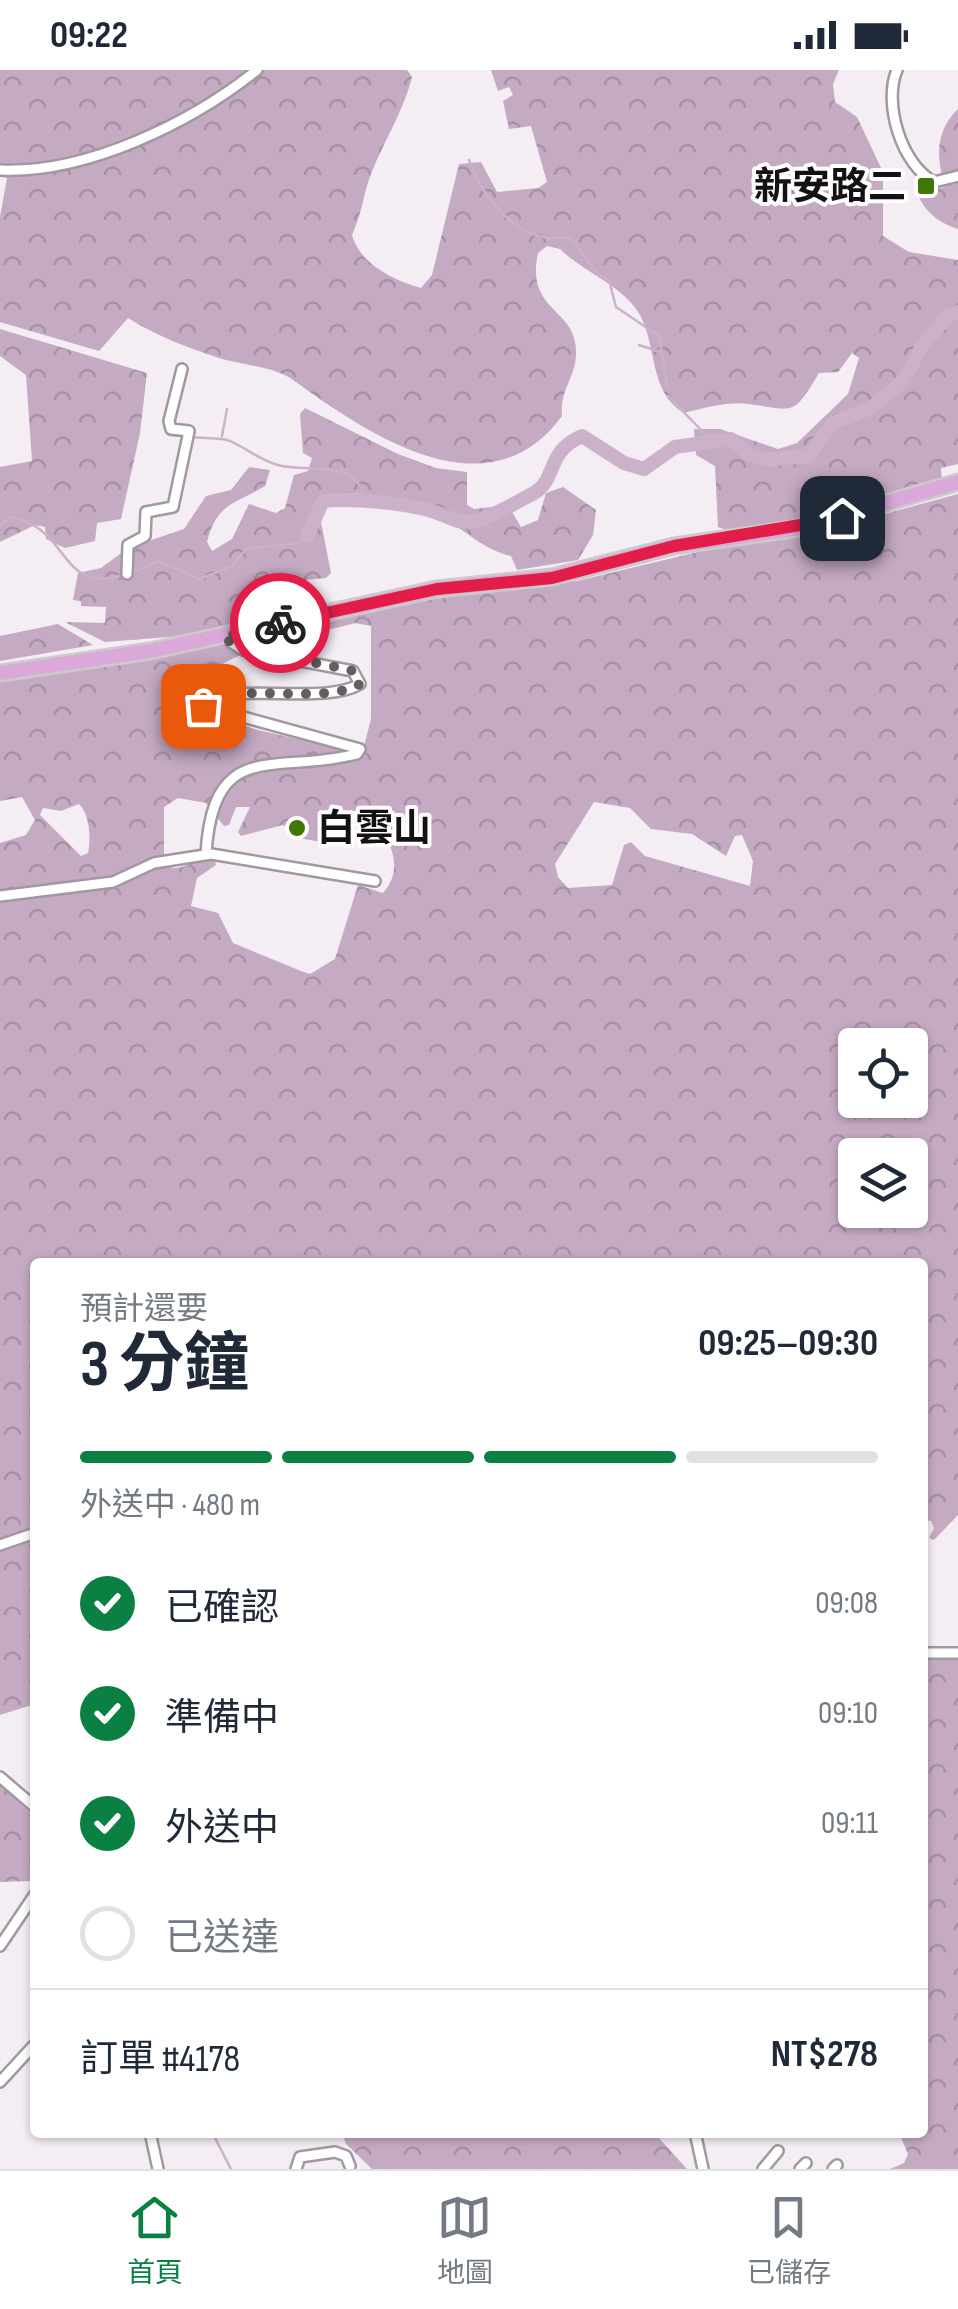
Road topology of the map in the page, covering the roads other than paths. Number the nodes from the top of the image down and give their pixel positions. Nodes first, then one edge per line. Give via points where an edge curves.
1 (257, 70) edge
2 (897, 70) edge
3 (0, 170) edge
4 (958, 176) edge
5 (182, 369) dead end
6 (958, 482) edge
7 (127, 574) dead end
8 (230, 636) junction
9 (0, 673) edge
10 (206, 854) junction
11 (375, 881) dead end
12 (0, 896) edge
13 (30, 1535) edge
14 (0, 1546) edge
15 (928, 1653) edge
16 (958, 1653) edge
17 (0, 1777) edge
18 (30, 1803) edge
19 (30, 1901) edge
20 (0, 1946) edge
21 (30, 2049) edge
22 (0, 2082) edge
23 (151, 2138) edge
24 (695, 2138) edge
25 (778, 2150) dead end
26 (350, 2166) dead end
27 (158, 2169) edge
28 (296, 2169) edge
29 (703, 2169) edge
30 (763, 2169) edge

1 - 3 street via 145,138 45,169
2 - 4 street via 891,96 909,154 934,182
5 - 7 street via 169,421 171,429 190,431 173,507 146,512 145,536 128,545
6 - 8 main road via 800,528 674,546 552,578 437,589
8 - 9 main road
8 - 10 street via 243,650 353,671 360,684 214,696 205,708 360,749 301,765 261,764 228,780 210,813
10 - 11 street
10 - 12 street via 154,863 113,882
13 - 14 street
15 - 16 street
17 - 18 street
19 - 20 street
21 - 22 street
23 - 27 street
24 - 29 street
25 - 30 street
26 - 28 street via 336,2152 300,2156

